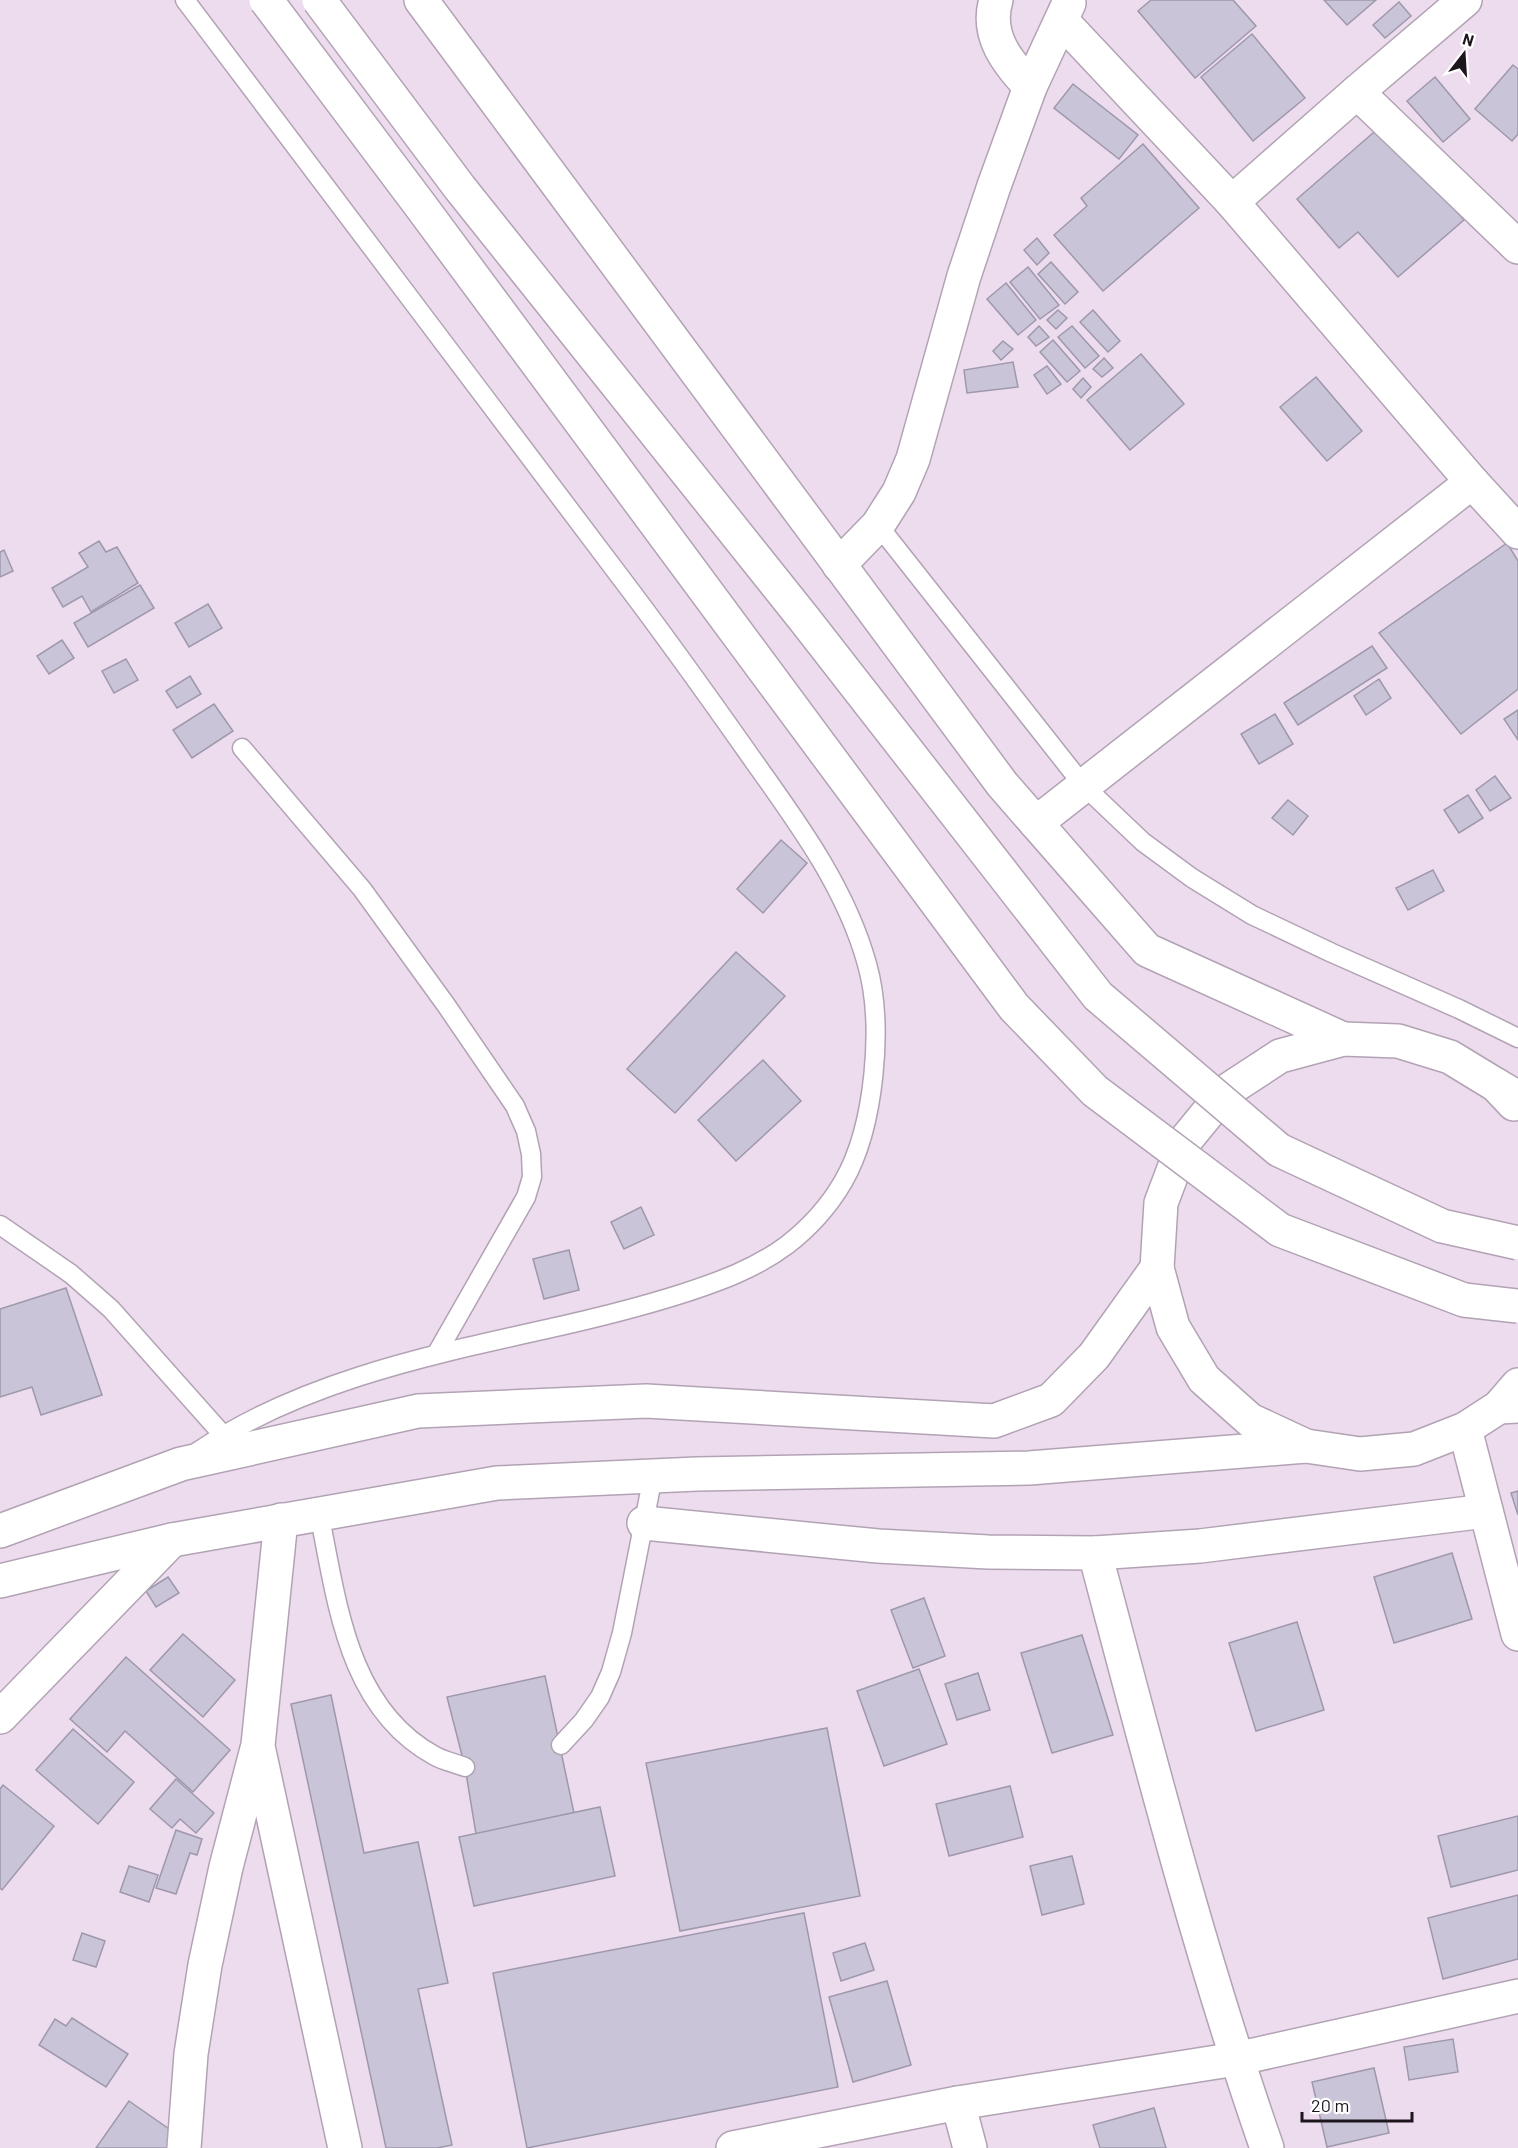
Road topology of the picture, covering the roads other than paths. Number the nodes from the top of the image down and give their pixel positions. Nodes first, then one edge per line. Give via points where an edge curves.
1 (185, 0) edge
2 (266, 0) edge
3 (320, 0) edge
4 (421, 0) edge
5 (996, 0) edge
6 (1465, 0) edge
7 (1066, 10) edge
8 (1030, 87) junction
9 (1357, 92) junction
10 (1232, 201) junction
11 (1518, 247) edge
12 (1472, 482) junction
13 (878, 525) junction
14 (1518, 532) edge
15 (839, 565) junction
16 (242, 748) dead end
17 (1083, 785) junction
18 (1036, 823) junction
19 (1518, 1038) edge
20 (1343, 1039) junction
21 (1507, 1092) edge
22 (1518, 1108) edge
23 (0, 1225) edge
24 (1518, 1243) edge
25 (1157, 1268) junction
26 (1518, 1306) edge
27 (437, 1353) junction
28 (1512, 1399) edge
29 (1465, 1430) junction
30 (223, 1435) junction
31 (1306, 1446) junction
32 (181, 1464) junction
33 (653, 1476) junction
34 (1486, 1511) junction
35 (320, 1513) junction
36 (281, 1520) junction
37 (644, 1523) junction
38 (0, 1531) edge
39 (172, 1540) junction
40 (1095, 1553) junction
41 (0, 1581) edge
42 (1518, 1634) edge
43 (0, 1717) edge
44 (258, 1745) junction
45 (561, 1745) dead end
46 (465, 1767) dead end
47 (1518, 1996) edge
48 (1236, 2059) junction
49 (958, 2103) junction
50 (184, 2148) edge
51 (345, 2148) edge
52 (733, 2148) edge
53 (970, 2148) edge
54 (1267, 2148) edge

1 - 27 lane via 671,644 827,870 850,915 868,965 876,1008 875,1049 861,1138 845,1179 819,1216 786,1246 740,1274 619,1314
2 - 26 main road, bridge via 1014,1006 1095,1091 1280,1230 1464,1300
3 - 24 main road, bridge via 460,188 1098,996 1279,1150 1442,1226
4 - 15 main road
5 - 8 main road via 992,23 997,44
6 - 9 main road
7 - 8 main road
7 - 10 main road
8 - 13 main road via 964,276 913,459 899,492
9 - 10 main road
9 - 11 main road
10 - 12 main road
12 - 14 main road
12 - 17 main road
13 - 15 main road
13 - 17 lane
15 - 18 main road via 1002,784
16 - 27 lane via 362,889 515,1106 526,1131 532,1177 526,1197
17 - 18 main road
17 - 19 lane via 1143,842 1252,915
18 - 20 main road via 1148,950
20 - 21 main road via 1398,1041 1450,1057
20 - 25 main road via 1280,1056 1226,1092 1184,1142 1161,1203
21 - 22 main road
23 - 30 lane via 71,1274 111,1309
25 - 31 main road via 1173,1327 1204,1379 1250,1420
25 - 32 main road via 1094,1356 1051,1400 994,1421 646,1401 430,1411
27 - 30 lane via 355,1377
28 - 29 main road
29 - 31 main road via 1414,1449 1360,1454
29 - 34 main road
30 - 32 lane
31 - 33 main road via 1029,1468
32 - 38 main road
33 - 35 main road via 497,1484
33 - 37 lane
34 - 40 main road via 1200,1546
34 - 42 main road
35 - 36 main road
35 - 46 lane via 342,1627 371,1694 397,1729 435,1756
36 - 39 main road
36 - 44 main road
37 - 40 main road via 878,1546
37 - 45 lane via 611,1672 600,1697
39 - 41 main road
39 - 43 main road
40 - 48 main road via 1172,1844
44 - 50 main road via 205,1965 191,2054
44 - 51 main road
47 - 48 main road
48 - 49 main road
48 - 54 main road
49 - 52 main road
49 - 53 main road

